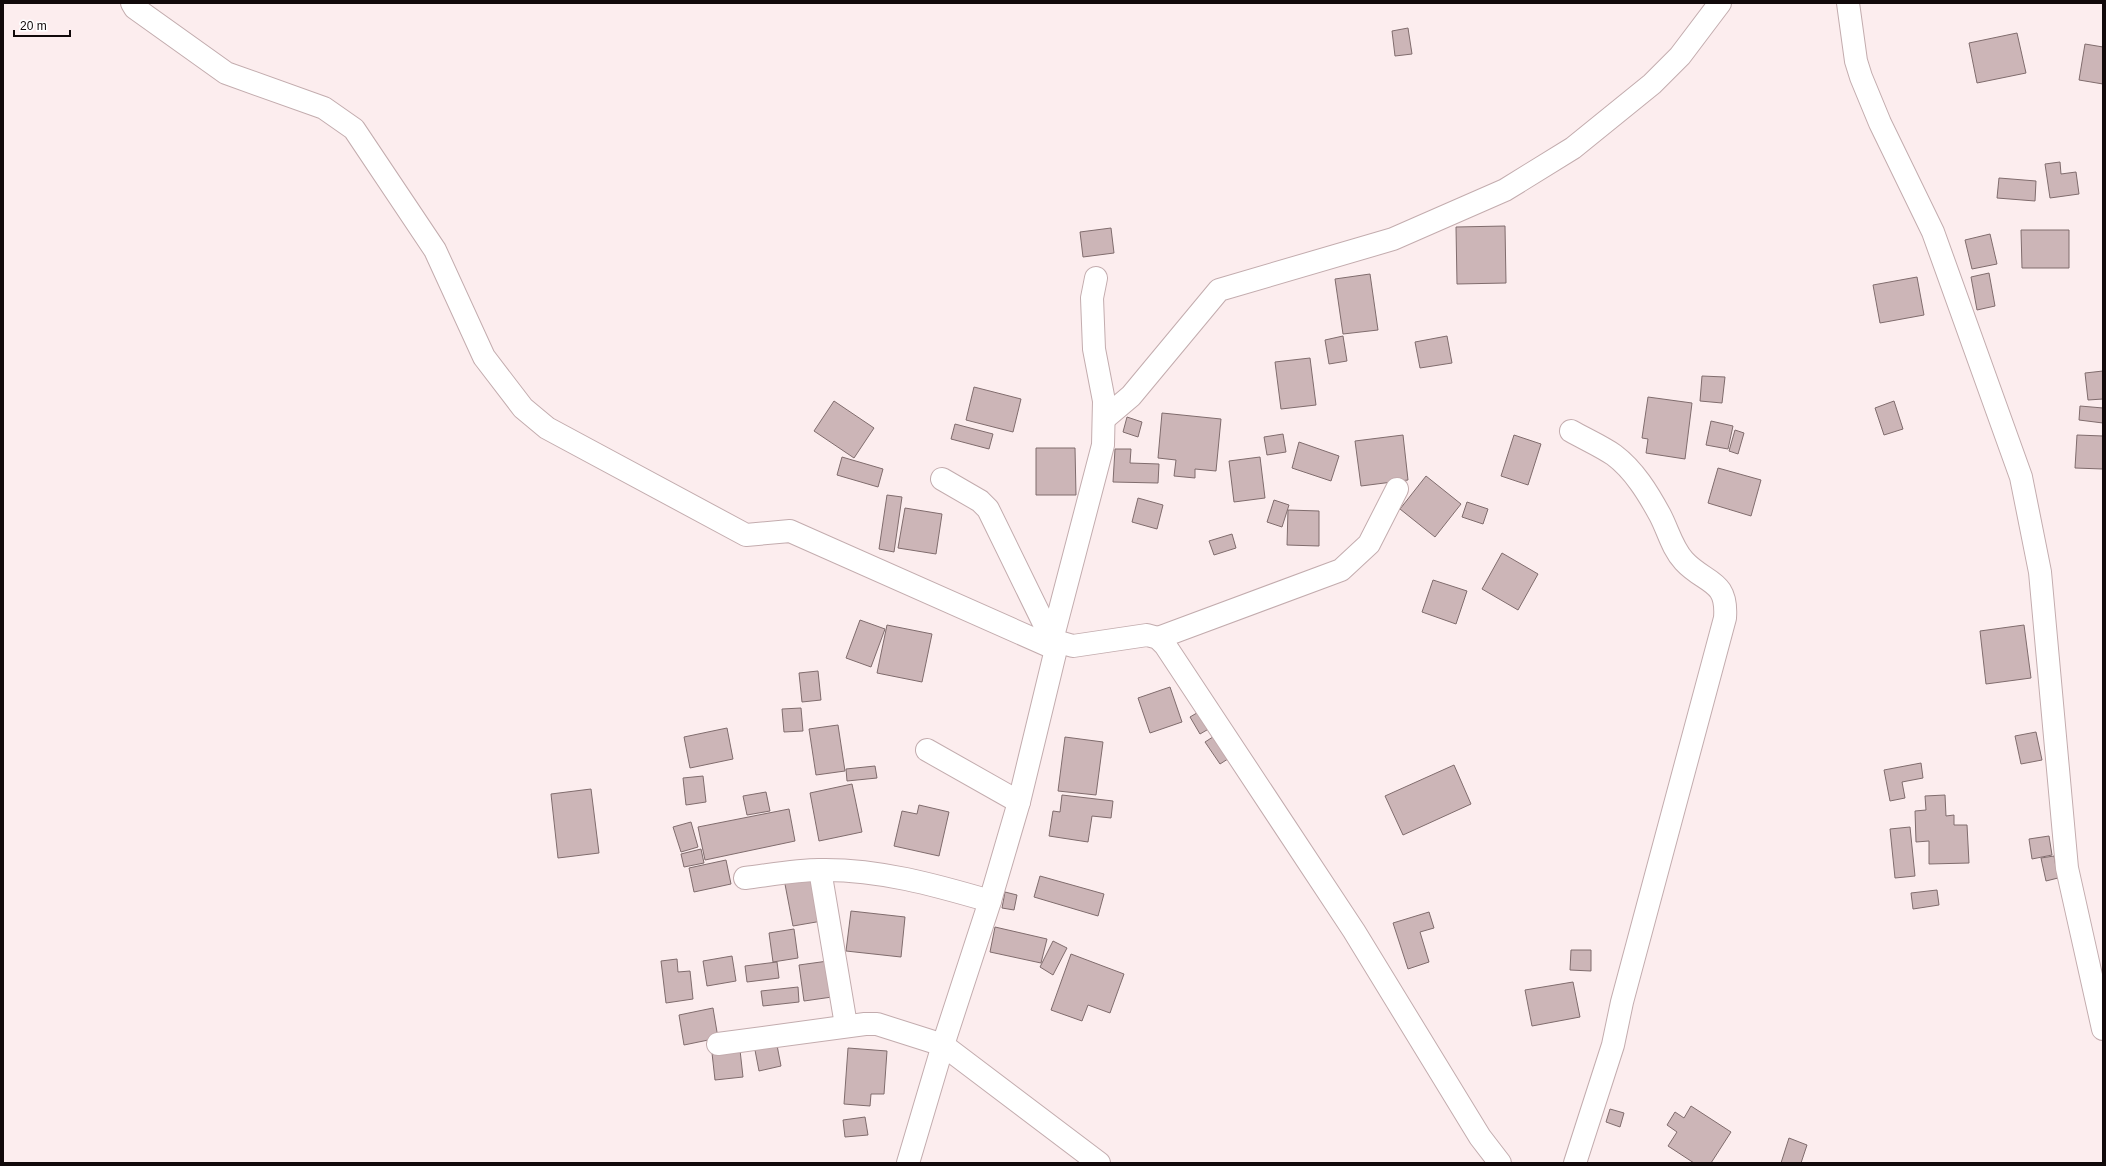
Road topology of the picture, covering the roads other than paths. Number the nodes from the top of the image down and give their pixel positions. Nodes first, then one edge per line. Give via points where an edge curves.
1 (132, 3) edge
2 (1720, 3) edge
3 (1848, 3) edge
4 (1096, 278) dead end
5 (1105, 418) junction
6 (1571, 431) dead end
7 (942, 479) dead end
8 (1397, 489) dead end
9 (1158, 638) junction
10 (1054, 644) junction
11 (927, 750) dead end
12 (1019, 802) junction
13 (820, 870) junction
14 (745, 878) dead end
15 (990, 901) junction
16 (846, 1025) junction
17 (2103, 1029) edge
18 (718, 1044) dead end
19 (944, 1045) junction
20 (908, 1163) edge
21 (1099, 1163) edge
22 (1500, 1163) edge
23 (1575, 1163) edge

1 - 10 street via 135,8 226,73 324,108 354,128 435,250 484,357 524,408 547,428 746,535 790,531
2 - 5 street via 1680,56 1647,89 1573,148 1505,190 1393,239 1219,290 1131,396
3 - 17 street via 1856,61 1861,77 1880,123 1933,232 2021,478 2040,572 2067,868
4 - 5 street via 1092,298 1094,349
5 - 10 street via 1103,445
6 - 23 street via 1614,456 1641,482 1676,551 1684,562 1721,590 1726,603 1725,618 1622,1002 1613,1045
7 - 10 street via 980,501 988,509
8 - 9 street via 1369,544 1341,570
9 - 10 street via 1147,635 1073,646
9 - 22 street via 1354,931 1464,1113
10 - 12 street
11 - 12 street
12 - 15 street
13 - 14 street
13 - 15 street via 906,878
13 - 16 street
15 - 19 street
16 - 18 street
16 - 19 street via 876,1024
19 - 20 street
19 - 21 street

